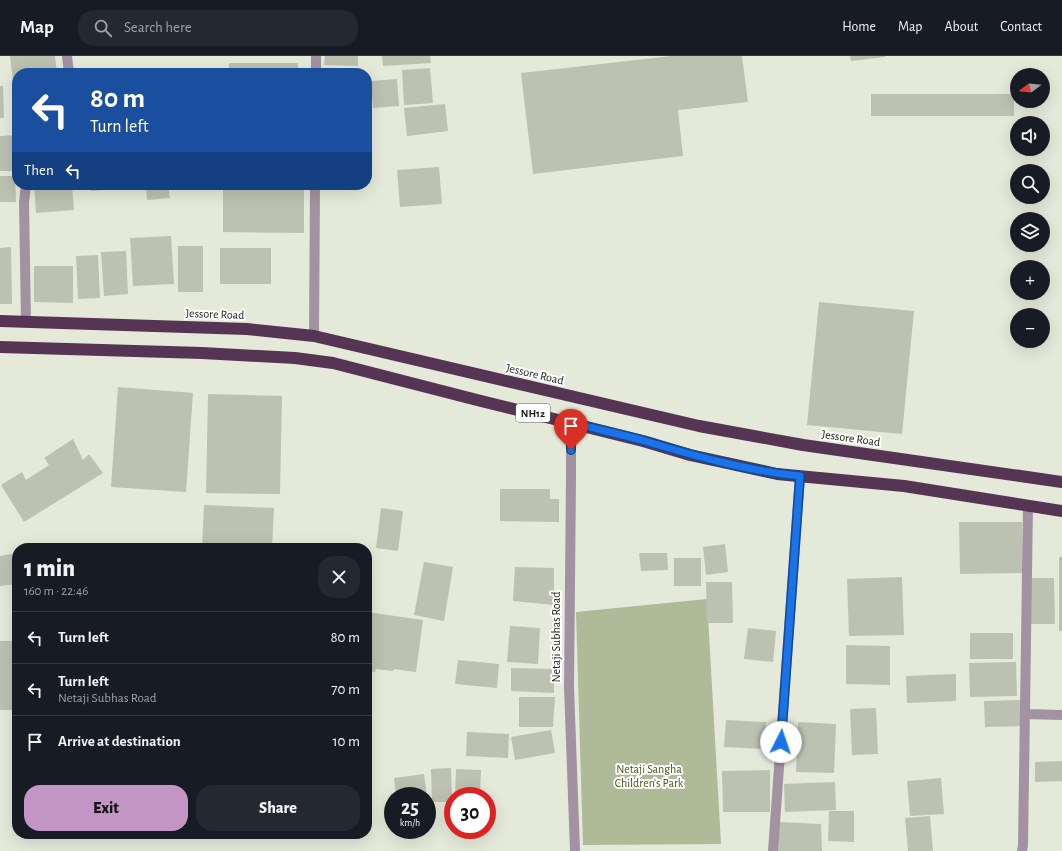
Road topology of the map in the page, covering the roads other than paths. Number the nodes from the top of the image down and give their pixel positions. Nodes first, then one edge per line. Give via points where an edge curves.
1 (67, 56) edge
2 (316, 56) edge
3 (68, 68) edge
4 (316, 68) edge
5 (25, 190) edge
6 (315, 190) edge
7 (0, 321) edge
8 (26, 322) junction
9 (314, 336) junction
10 (0, 347) edge
11 (571, 422) junction
12 (800, 476) junction
13 (1062, 482) edge
14 (1028, 505) junction
15 (1062, 511) edge
16 (1025, 714) junction
17 (1062, 715) edge
18 (575, 851) edge
19 (773, 851) edge
20 (1022, 851) edge

1 - 3 street
2 - 4 street
5 - 8 street
6 - 9 street
7 - 8 highway, Jessore Road / NH12
8 - 9 highway, Jessore Road / NH12 via 247,329
9 - 13 highway, Jessore Road / NH12 via 699,426 803,445
10 - 11 highway, NH12 via 295,358 333,363
11 - 12 highway, NH12 via 690,454 777,474
11 - 18 street, Netaji Subhas Road via 569,687
12 - 14 highway, NH12 via 904,486
12 - 19 street
14 - 15 highway, NH12
14 - 16 street
16 - 17 street
16 - 20 street

